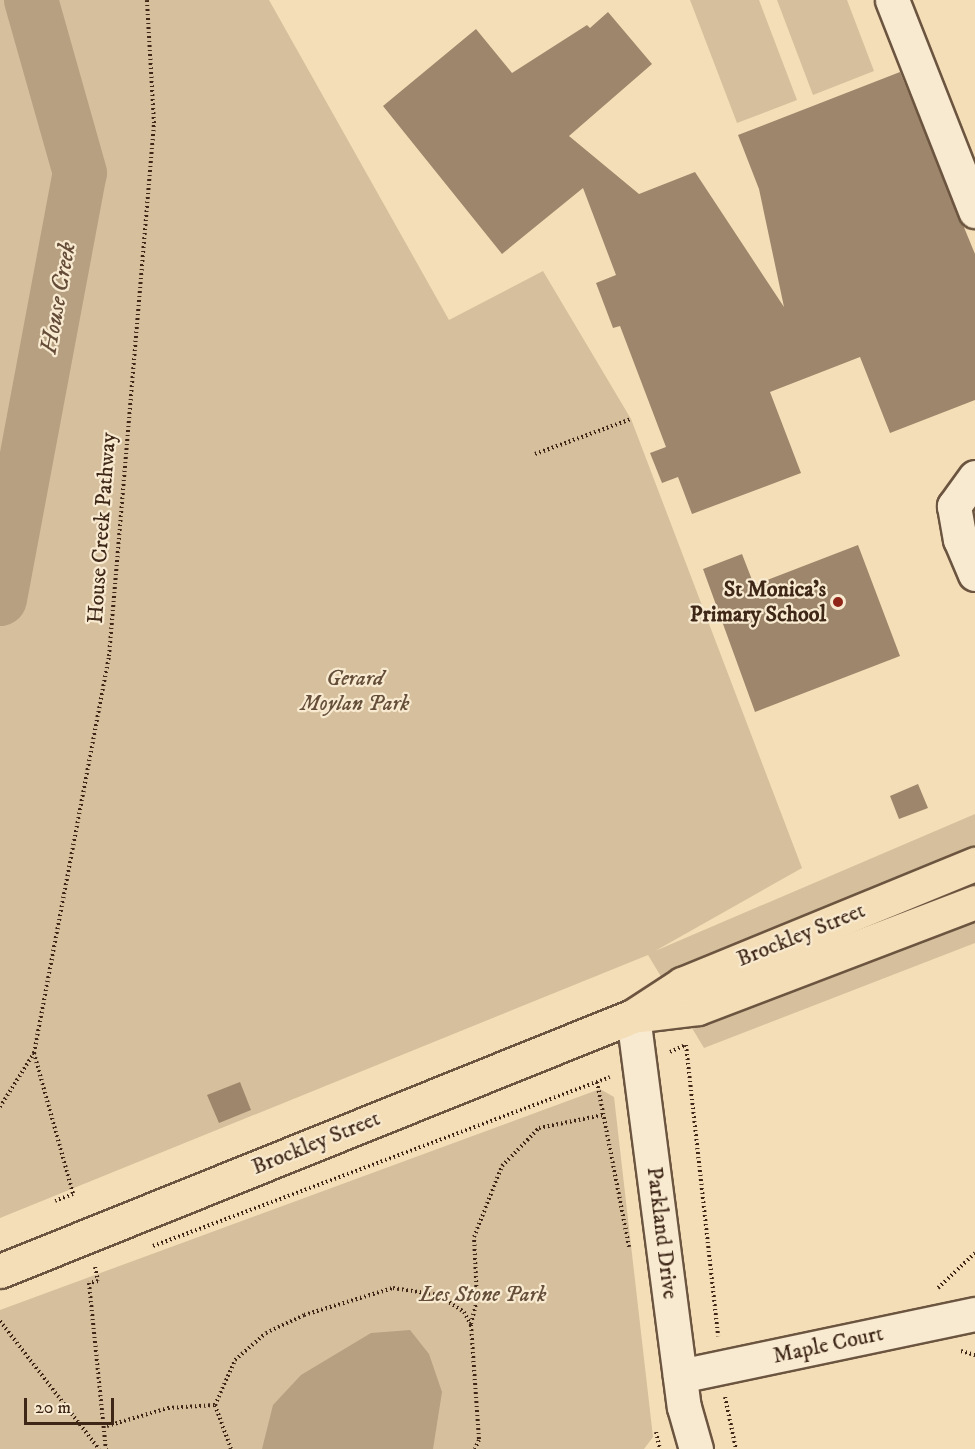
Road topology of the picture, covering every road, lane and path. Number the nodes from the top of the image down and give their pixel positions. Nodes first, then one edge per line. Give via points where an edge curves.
1 (147, 0) edge
2 (892, 0) edge
3 (975, 211) edge
4 (631, 419) dead end
5 (535, 454) dead end
6 (975, 477) edge
7 (975, 574) edge
8 (975, 864) edge
9 (975, 902) edge
10 (633, 1016) junction
11 (34, 1053) junction
12 (641, 1065) junction
13 (597, 1082) junction
14 (0, 1107) edge
15 (603, 1115) junction
16 (55, 1201) dead end
17 (140, 1251) dead end
18 (630, 1253) dead end
19 (106, 1263) dead end
20 (7, 1268) edge
21 (975, 1314) edge
22 (0, 1321) edge
23 (471, 1325) junction
24 (722, 1367) junction
25 (680, 1376) junction
26 (215, 1405) junction
27 (107, 1426) junction
28 (655, 1428) dead end
29 (99, 1449) edge
30 (106, 1449) edge
31 (231, 1449) edge
32 (475, 1449) edge
33 (660, 1449) edge
34 (696, 1449) edge
35 (736, 1449) edge

1 - 11 path, House Creek Pathway via 154,123 109,656
2 - 3 street
4 - 5 path
6 - 7 street via 954,506 960,539
8 - 10 main road, Brockley Street via 682,984
9 - 10 main road, Brockley Street via 698,1008
10 - 12 street, Parkland Drive
10 - 20 main road, Brockley Street
11 - 14 path
11 - 16 path via 73,1194
12 - 13 path
12 - 24 path via 686,1045
12 - 25 street, Parkland Drive
13 - 15 path
13 - 17 path
15 - 18 path
15 - 23 path via 539,1128 502,1166 474,1237 477,1300
19 - 27 path via 95,1267 98,1281 89,1283
21 - 24 street, Maple Court
22 - 29 path
23 - 26 path via 464,1312 438,1295 393,1288 346,1299 266,1333 235,1360
23 - 32 path via 479,1440
24 - 25 street, Maple Court
24 - 35 path
25 - 34 street, Parkland Drive
26 - 27 path via 168,1408
26 - 31 path
27 - 30 path
28 - 33 path

